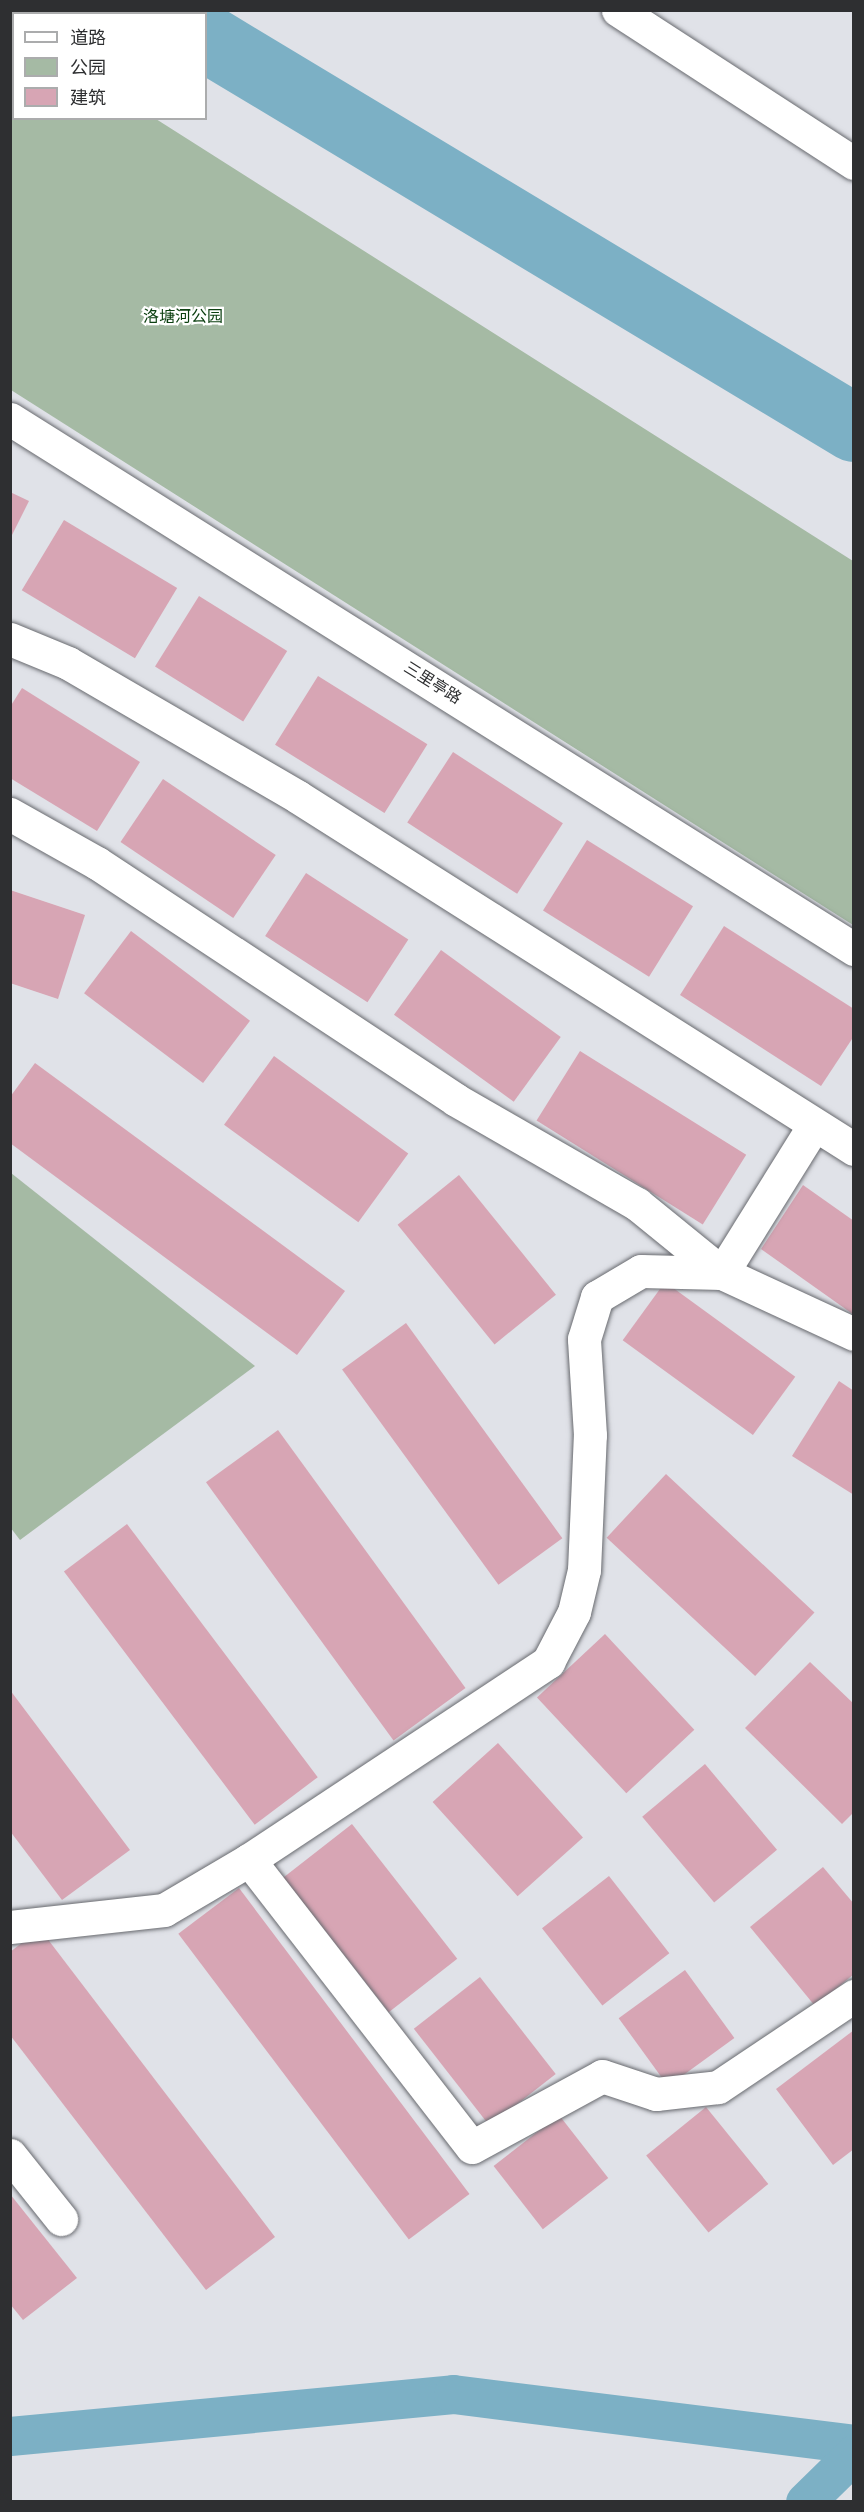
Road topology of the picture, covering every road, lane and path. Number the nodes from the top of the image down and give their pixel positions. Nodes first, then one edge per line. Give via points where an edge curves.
1 (618, 10) edge
2 (854, 163) edge
3 (10, 418) edge
4 (10, 639) edge
5 (10, 814) edge
6 (854, 949) edge
7 (814, 1125) junction
8 (854, 1149) edge
9 (722, 1273) junction
10 (854, 1334) edge
11 (249, 1860) junction
12 (10, 1927) edge
13 (854, 1996) edge
14 (10, 2155) edge
15 (61, 2219) dead end

1 - 2 street
3 - 6 street, 三里亭路
4 - 7 street via 68,663 298,797
5 - 9 street via 97,863 456,1100 637,1204
7 - 8 street
7 - 9 street
9 - 10 street
9 - 11 street via 641,1270 597,1297 584,1339 590,1435 584,1570 574,1612 548,1662
11 - 12 street via 164,1910
11 - 13 street via 472,2147 602,2076 656,2094 718,2087
14 - 15 street

